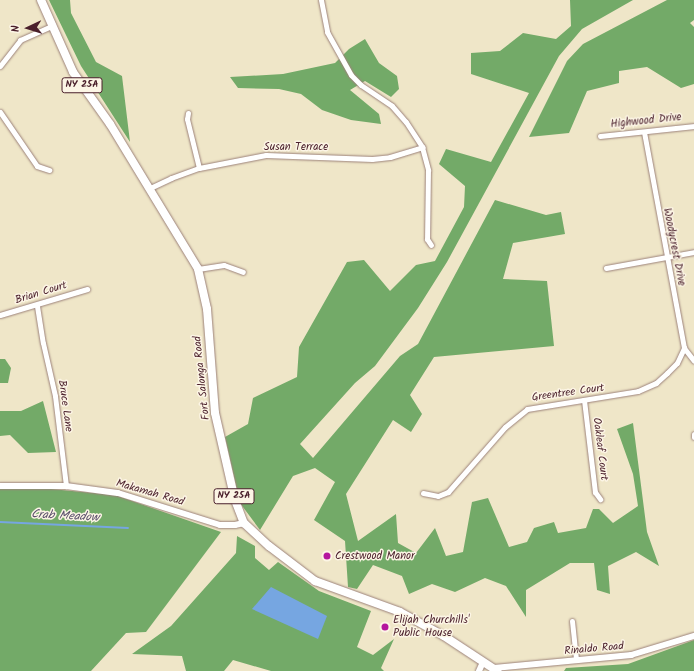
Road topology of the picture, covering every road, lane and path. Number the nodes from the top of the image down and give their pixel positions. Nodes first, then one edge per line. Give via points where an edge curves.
1 (41, 0) edge
2 (321, 0) edge
3 (52, 26) junction
4 (0, 66) edge
5 (0, 112) edge
6 (188, 113) dead end
7 (694, 126) edge
8 (644, 132) junction
9 (600, 136) dead end
10 (422, 147) junction
11 (199, 168) junction
12 (49, 170) dead end
13 (150, 188) junction
14 (432, 246) dead end
15 (694, 252) edge
16 (666, 258) junction
17 (606, 268) dead end
18 (198, 269) junction
19 (243, 272) dead end
20 (87, 289) dead end
21 (38, 306) junction
22 (0, 315) edge
23 (684, 348) junction
24 (694, 361) edge
25 (584, 400) junction
26 (0, 486) edge
27 (66, 486) junction
28 (423, 493) dead end
29 (600, 499) dead end
30 (244, 523) junction
31 (572, 622) dead end
32 (694, 636) edge
33 (576, 660) junction
34 (483, 662) junction
35 (496, 670) edge
36 (479, 671) edge

1 - 3 main road, Fort Salonga Road / NY 25A
2 - 10 street via 327,32 351,75 392,106
3 - 4 street via 20,40
3 - 13 main road, Fort Salonga Road / NY 25A via 73,72
5 - 12 street via 37,166
6 - 11 street via 187,119
7 - 8 street, Highwood Drive
8 - 9 street, Highwood Drive
8 - 16 street, Woodycrest Drive
10 - 11 street, Susan Terrace via 390,157 272,155
10 - 14 street via 428,170 427,239
11 - 13 street, Susan Terrace
13 - 18 main road, Fort Salonga Road / NY 25A
15 - 16 street
16 - 17 street
16 - 23 street, Woodycrest Drive
18 - 19 street via 224,265
18 - 30 main road, Fort Salonga Road / NY 25A via 207,309 215,413 235,500
20 - 21 street, Brian Court
21 - 22 street, Brian Court
21 - 27 street, Bruce Lane via 55,396
23 - 24 street, Woodycrest Drive
23 - 25 street, Greentree Court via 676,363 656,383 625,395
25 - 28 street, Greentree Court via 527,409 505,427 448,492 438,496
25 - 29 street, Oakleaf Court via 596,492
26 - 27 street, Makamah Road
27 - 30 street, Makamah Road via 118,493 220,525
30 - 34 main road, Fort Salonga Road / NY 25A via 315,582 400,612
31 - 33 street
32 - 33 street, Rinaldo Road via 631,655
33 - 35 street, Rinaldo Road
34 - 35 main road, Fort Salonga Road / NY 25A
34 - 36 street

